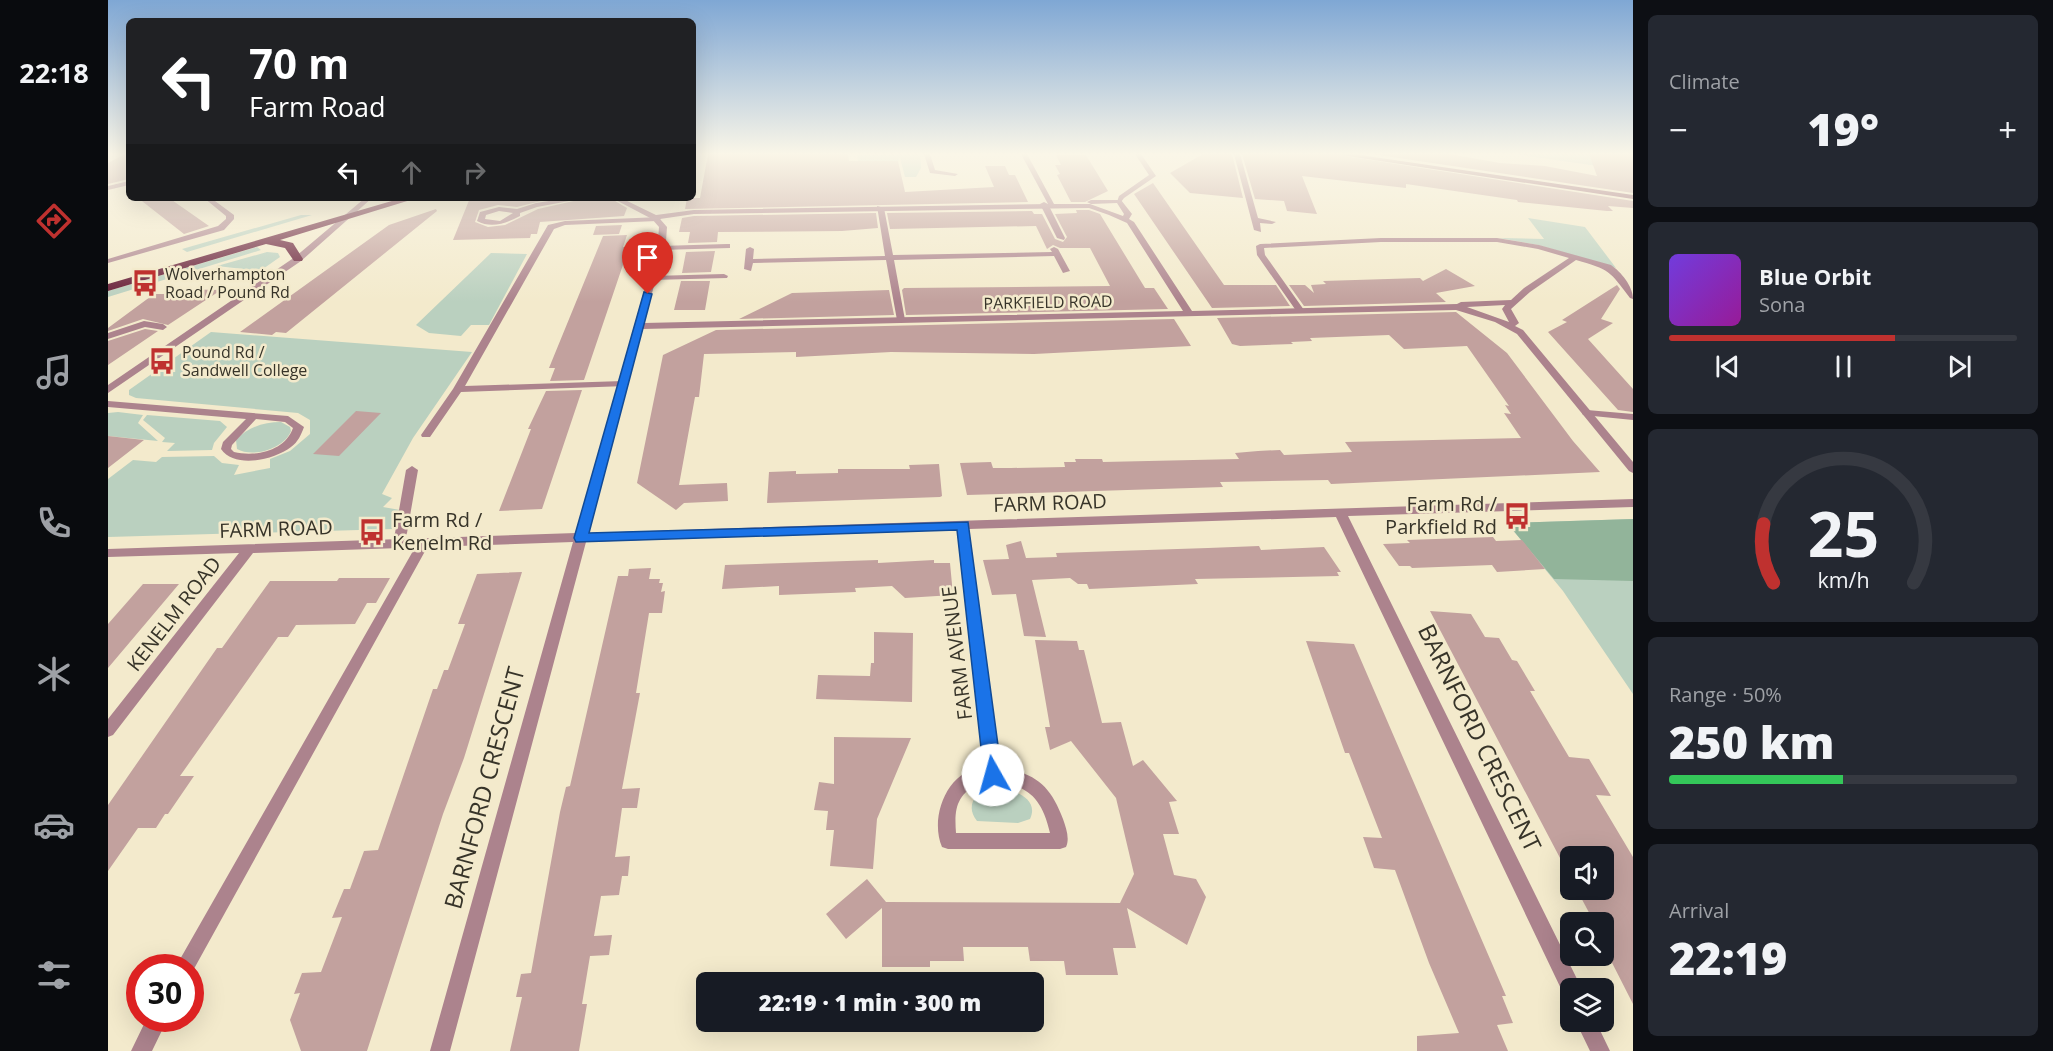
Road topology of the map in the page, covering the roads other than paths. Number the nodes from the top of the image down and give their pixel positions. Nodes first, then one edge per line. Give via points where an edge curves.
1 (214, 203) edge
2 (360, 203) edge
3 (363, 203) edge
4 (394, 203) edge
5 (549, 203) edge
6 (625, 203) edge
7 (1091, 203) edge
8 (1120, 203) edge
9 (1251, 203) edge
10 (1047, 204) junction
11 (1078, 204) junction
12 (880, 208) junction
13 (516, 212) dead end
14 (347, 216) junction
15 (656, 218) junction
16 (1125, 219) junction
17 (1256, 220) junction
18 (1272, 222) dead end
19 (1258, 230) dead end
20 (1061, 238) dead end
21 (264, 242) junction
22 (727, 246) dead end
23 (660, 248) junction
24 (750, 249) dead end
25 (890, 257) junction
26 (1576, 257) junction
27 (298, 259) junction
28 (108, 261) edge
29 (1066, 271) dead end
30 (723, 276) dead end
31 (108, 278) edge
32 (652, 278) junction
33 (108, 288) edge
34 (1633, 296) edge
35 (1511, 302) junction
36 (1457, 307) junction
37 (1300, 310) junction
38 (1189, 313) junction
39 (901, 320) junction
40 (1509, 325) junction
41 (639, 326) junction
42 (163, 327) dead end
43 (108, 336) edge
44 (623, 384) junction
45 (458, 389) junction
46 (108, 390) edge
47 (108, 404) edge
48 (1587, 413) junction
49 (254, 416) junction
50 (1633, 417) edge
51 (426, 435) dead end
52 (1633, 469) edge
53 (412, 470) dead end
54 (1633, 503) edge
55 (1340, 512) junction
56 (963, 525) junction
57 (581, 538) junction
58 (396, 544) junction
59 (423, 544) junction
60 (249, 549) junction
61 (108, 553) edge
62 (108, 730) edge
63 (993, 775) junction
64 (194, 954) edge
65 (1566, 978) edge
66 (151, 1032) edge
67 (1591, 1032) edge
68 (141, 1051) edge
69 (440, 1051) edge
70 (1600, 1051) edge

1 - 28 street via 230,215 221,228
2 - 31 highway
3 - 14 street
4 - 14 highway
5 - 13 street
6 - 15 street
7 - 11 street
8 - 16 street via 1128,214
9 - 17 street
10 - 11 street
10 - 12 street
10 - 20 street
11 - 16 street
12 - 15 street via 694,212
12 - 25 street
14 - 21 highway
14 - 27 street
15 - 23 street, BARNFORD CRESCENT via 663,227
15 - 45 street via 555,224
16 - 38 street
17 - 18 street
17 - 19 street
21 - 27 highway via 284,243
21 - 33 highway
22 - 23 street
23 - 32 street, BARNFORD CRESCENT
24 - 25 street via 748,265
25 - 29 street via 1055,252
25 - 39 street
26 - 34 street via 1614,271
26 - 35 street
26 - 37 street via 1497,240 1260,246 1261,255
27 - 46 street
30 - 32 street
32 - 41 street, BARNFORD CRESCENT
35 - 36 street, PARKFIELD ROAD
35 - 40 street via 1506,309 1515,323
36 - 37 street, PARKFIELD ROAD
36 - 40 street, PARKFIELD ROAD
37 - 38 street, PARKFIELD ROAD
38 - 39 street, PARKFIELD ROAD
39 - 41 street, PARKFIELD ROAD
40 - 48 street, PARKFIELD ROAD via 1520,332
41 - 44 street, BARNFORD CRESCENT
42 - 43 street via 144,324
44 - 45 street
44 - 57 street, BARNFORD CRESCENT
45 - 51 street
47 - 49 street
48 - 50 street
48 - 52 street, PARKFIELD ROAD
49 - 49 street via 288,419 299,427 298,432 287,445 267,454 230,454 227,444
53 - 58 street
54 - 55 street, FARM ROAD
55 - 56 street, FARM ROAD
55 - 65 street, BARNFORD CRESCENT
56 - 57 street, FARM ROAD
56 - 63 street, FARM AVENUE
57 - 59 street, FARM ROAD
57 - 69 street, BARNFORD CRESCENT
58 - 59 street, FARM ROAD
58 - 60 street, FARM ROAD
59 - 64 street
60 - 61 street, FARM ROAD
60 - 62 street, KENELM ROAD
63 - 63 street via 1008,775 1037,787 1053,810 1060,841 948,841 946,818 956,789 977,776
66 - 68 street
67 - 70 street

